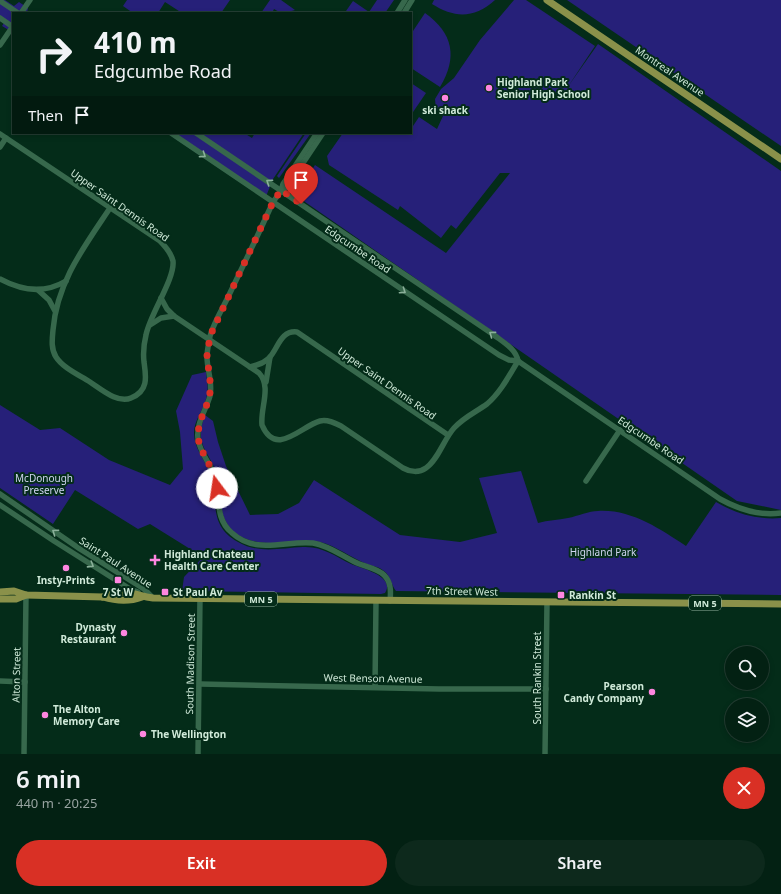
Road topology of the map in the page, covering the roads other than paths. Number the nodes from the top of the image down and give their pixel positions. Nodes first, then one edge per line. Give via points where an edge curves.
1 (30, 0) edge
2 (405, 0) edge
3 (412, 0) edge
4 (548, 0) edge
5 (0, 1) edge
6 (16, 12) edge
7 (23, 12) edge
8 (398, 12) edge
9 (405, 12) edge
10 (0, 18) edge
11 (12, 25) edge
12 (12, 27) edge
13 (0, 45) edge
14 (0, 134) edge
15 (172, 134) edge
16 (197, 134) edge
17 (316, 134) edge
18 (322, 134) edge
19 (6, 138) junction
20 (0, 147) edge
21 (781, 159) edge
22 (281, 190) junction
23 (273, 202) junction
24 (110, 208) junction
25 (0, 279) edge
26 (66, 280) junction
27 (38, 290) junction
28 (161, 298) junction
29 (55, 311) junction
30 (174, 316) junction
31 (148, 326) junction
32 (210, 340) junction
33 (270, 357) junction
34 (518, 362) junction
35 (250, 367) junction
36 (265, 386) junction
37 (620, 430) junction
38 (448, 435) junction
39 (586, 481) dead end
40 (0, 494) edge
41 (0, 505) edge
42 (781, 513) edge
43 (0, 592) edge
44 (26, 595) junction
45 (154, 598) junction
46 (200, 598) junction
47 (0, 599) edge
48 (376, 600) junction
49 (390, 600) junction
50 (547, 602) junction
51 (781, 604) edge
52 (0, 682) edge
53 (25, 682) junction
54 (200, 684) junction
55 (375, 687) junction
56 (546, 688) junction
57 (24, 754) edge
58 (198, 754) edge
59 (545, 754) edge

1 - 7 street
2 - 8 street
3 - 9 street
4 - 21 main road, Montreal Avenue
5 - 6 street
10 - 11 street
12 - 13 street
14 - 19 street, Upper Saint Dennis Road
15 -> 23 street, Edgcumbe Road
22 -> 16 street, Edgcumbe Road
17 - 22 street via 282,184
18 - 22 street via 287,187
19 - 20 street
19 - 24 street, Upper Saint Dennis Road
22 - 23 street
34 -> 22 street, Edgcumbe Road via 517,355 494,335
23 - 32 street via 212,330
23 -> 34 street, Edgcumbe Road via 499,355
24 - 26 street
24 - 28 street, Upper Saint Dennis Road via 160,241 169,251 173,262 172,273
25 - 27 street via 16,286
26 - 27 street via 56,287
26 - 29 street
27 - 29 street via 49,300
28 - 30 street via 166,309
28 - 31 street, Upper Saint Dennis Road
29 - 31 street, Upper Saint Dennis Road via 52,342 57,358 112,396 121,399 130,399 140,393 145,384 144,351
30 - 31 street via 161,318
30 - 32 street
32 - 35 street
32 - 49 street via 207,356 211,389 199,424 198,438 215,476 218,510 224,525 236,537 252,543 276,546 313,543 333,549 384,575 391,588
33 - 35 street, Upper Saint Dennis Road
33 - 36 street
33 - 38 street, Upper Saint Dennis Road via 287,333 300,333
34 - 37 street, Edgcumbe Road
34 - 38 street via 491,400 455,426
35 - 36 street via 264,379
36 - 38 street via 262,426 269,435 279,440 320,421 334,422 403,468 415,472 425,469 432,463
37 - 39 street
37 - 42 street, Edgcumbe Road via 727,503 756,512
45 -> 40 street, Saint Paul Avenue
41 -> 45 street, Saint Paul Avenue via 130,589
43 - 44 main road, 7th Street West / MN 5
44 - 45 main road, 7th Street West / MN 5 via 103,596 132,593
44 - 47 main road, 7th Street West / MN 5 via 16,599
44 - 53 street, Alton Street
45 - 46 main road, 7th Street West / MN 5
46 - 48 main road, 7th Street West / MN 5
46 - 54 street, South Madison Street
48 - 49 main road, 7th Street West / MN 5
48 - 55 street
49 - 50 main road, 7th Street West / MN 5
50 - 51 main road, 7th Street West / MN 5
50 - 56 street, South Rankin Street
52 - 53 street
53 - 57 street, Alton Street
54 - 55 street, West Benson Avenue
54 - 58 street, South Madison Street
55 - 56 street, West Benson Avenue
56 - 59 street, South Rankin Street

